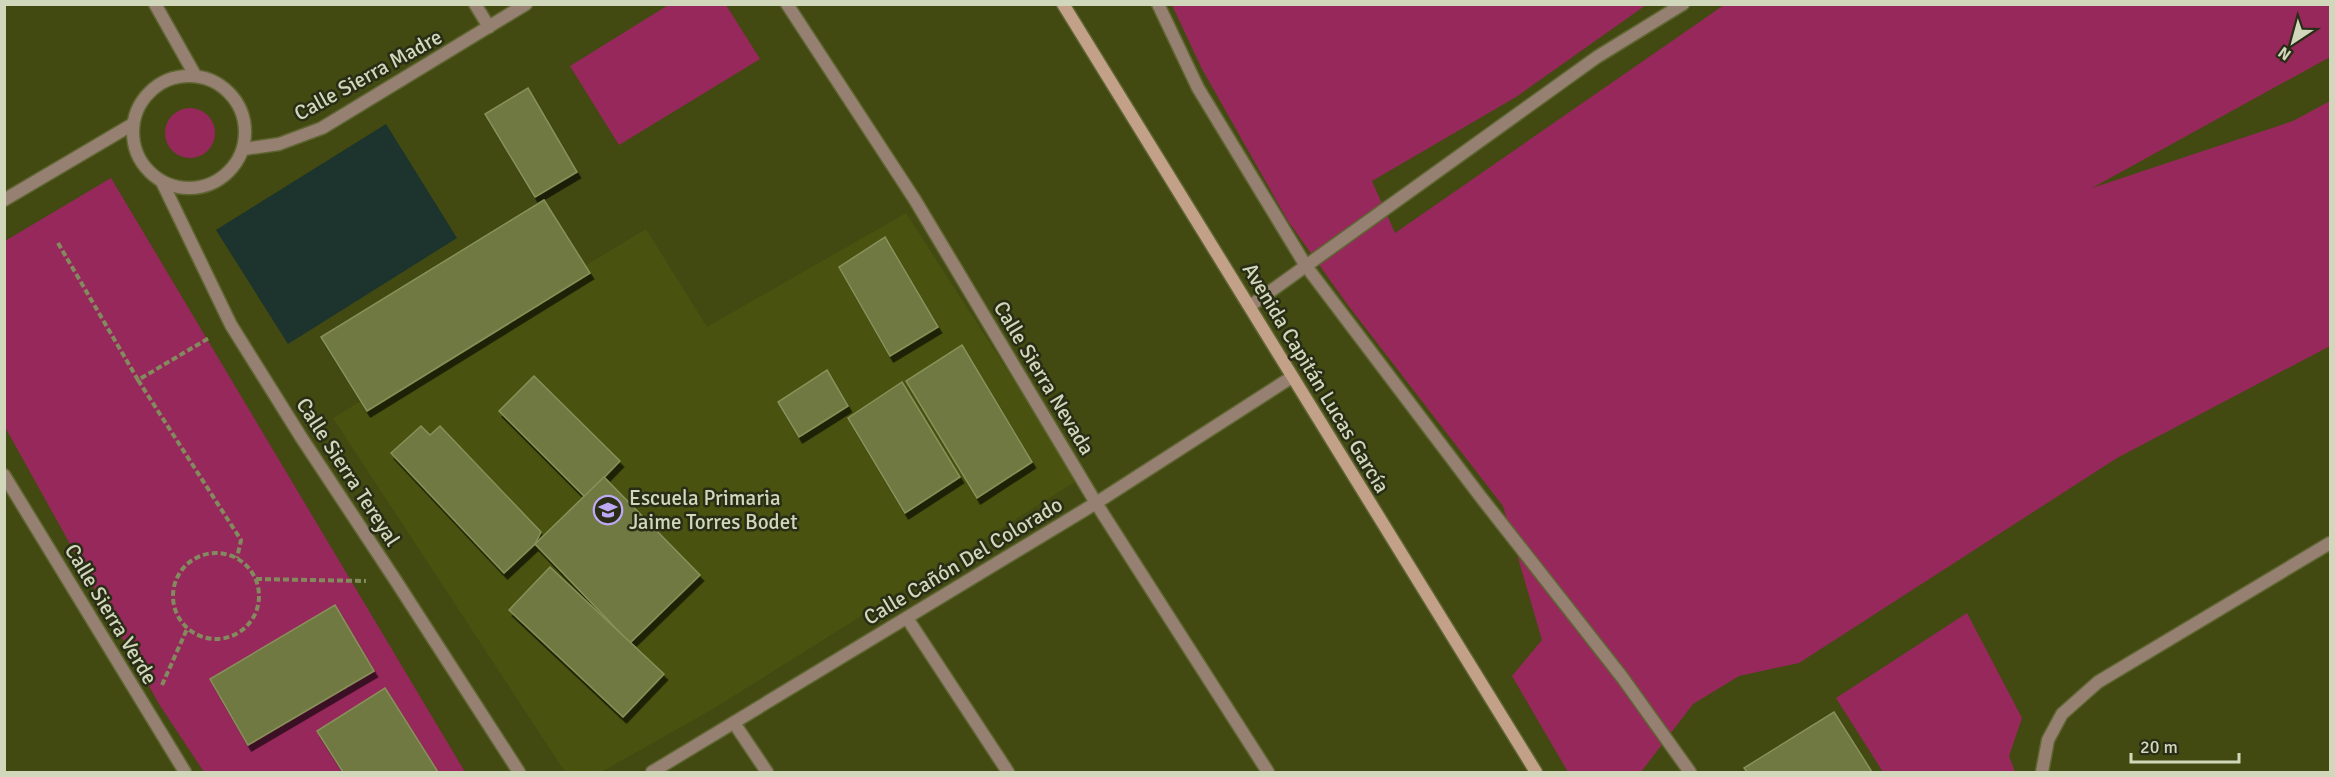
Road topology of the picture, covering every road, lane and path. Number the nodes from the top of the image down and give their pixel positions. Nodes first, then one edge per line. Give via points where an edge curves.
1 (155, 4) edge
2 (475, 4) edge
3 (526, 4) edge
4 (787, 4) edge
5 (1063, 4) edge
6 (1158, 4) edge
7 (1683, 4) edge
8 (489, 27) junction
9 (195, 75) junction
10 (133, 124) junction
11 (244, 148) junction
12 (162, 182) junction
13 (4, 200) edge
14 (58, 243) dead end
15 (1306, 267) junction
16 (1250, 306) junction
17 (231, 325) junction
18 (1292, 377) junction
19 (138, 380) junction
20 (4, 475) edge
21 (1096, 503) junction
22 (2331, 543) edge
23 (237, 558) junction
24 (256, 579) junction
25 (396, 581) junction
26 (907, 618) junction
27 (187, 629) junction
28 (149, 715) junction
29 (734, 723) junction
30 (185, 772) edge
31 (519, 772) edge
32 (652, 772) edge
33 (767, 772) edge
34 (1008, 772) edge
35 (1268, 772) edge
36 (1536, 772) edge
37 (1690, 772) edge
38 (2042, 772) edge

1 - 9 street
2 - 8 street
3 - 8 street, Calle Sierra Madre
4 - 21 street, Calle Sierra Nevada via 915,200
5 - 16 street, Avenida Capitán Lucas García
6 - 15 street via 1198,88
7 - 15 street via 1596,57
8 - 11 street, Calle Sierra Madre via 322,128 279,144
9 - 10 street via 166,79 144,97
9 - 11 street via 214,81 230,93 241,109 246,129
10 - 12 street via 134,147 145,167
10 - 13 street
11 - 12 street via 235,166 220,180 201,188 181,188
12 - 17 street, Calle Sierra Tereyal
14 - 19 path
15 - 16 street
15 - 37 street via 1622,677
16 - 18 street, Avenida Capitán Lucas García
17 - 19 path
17 - 25 street, Calle Sierra Tereyal
18 - 21 street, Calle Cañón Del Colorado
18 - 36 street, Avenida Capitán Lucas García
19 - 23 path via 241,540
20 - 28 street, Calle Sierra Verde
21 - 26 street, Calle Cañón Del Colorado
21 - 35 street, Calle Sierra Nevada
22 - 38 street via 2098,682 2062,714 2048,740
23 - 24 path
23 - 27 path via 209,553 184,565 172,590 178,618
24 - 25 path
24 - 27 path via 257,608 241,631 214,639
25 - 31 street, Calle Sierra Tereyal
26 - 29 street, Calle Cañón Del Colorado
26 - 34 street
27 - 28 path
28 - 30 street, Calle Sierra Verde
29 - 32 street, Calle Cañón Del Colorado
29 - 33 street

